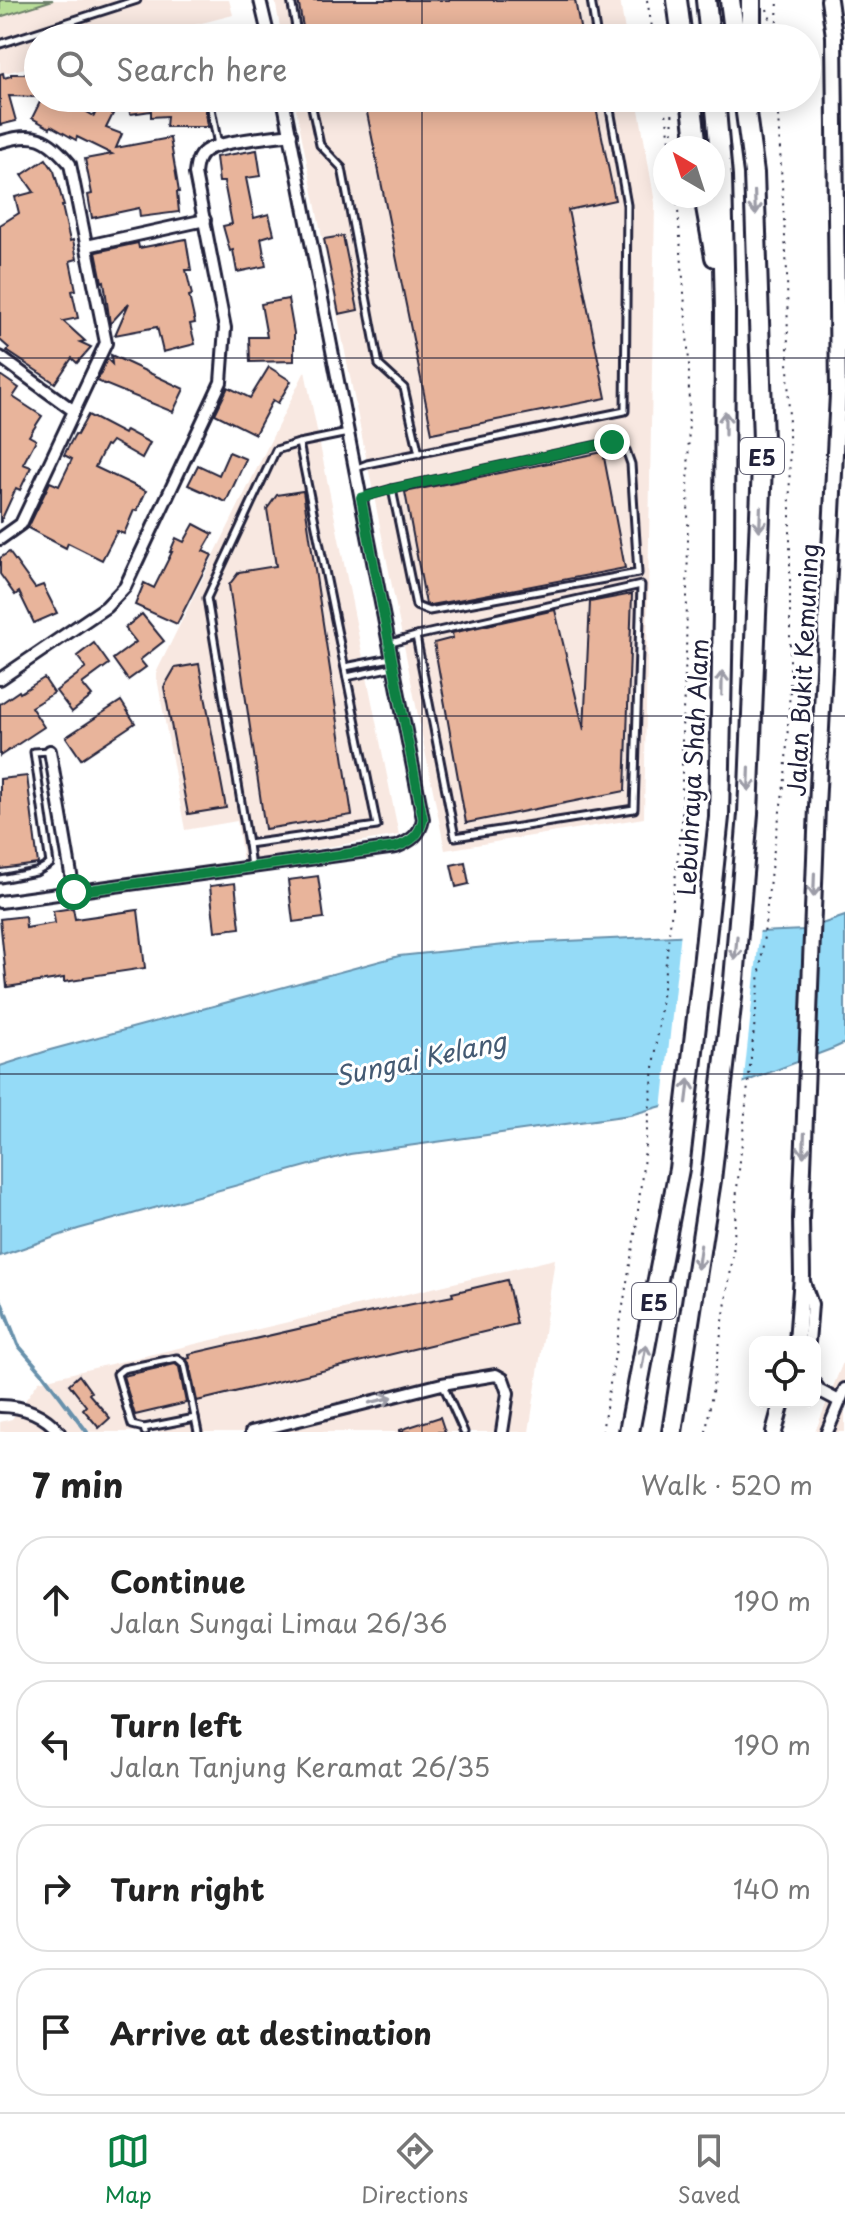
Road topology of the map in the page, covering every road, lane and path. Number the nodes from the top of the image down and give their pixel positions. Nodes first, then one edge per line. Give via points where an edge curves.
1 (137, 0) edge
2 (260, 0) edge
3 (291, 0) edge
4 (591, 0) edge
5 (647, 0) edge
6 (677, 0) edge
7 (706, 0) edge
8 (730, 0) edge
9 (751, 0) edge
10 (763, 0) edge
11 (778, 0) edge
12 (829, 0) edge
13 (62, 24) edge
14 (266, 24) edge
15 (295, 24) edge
16 (595, 24) edge
17 (651, 24) edge
18 (680, 24) edge
19 (709, 24) edge
20 (733, 24) edge
21 (751, 24) edge
22 (771, 24) edge
23 (777, 24) edge
24 (24, 36) edge
25 (0, 44) edge
26 (212, 112) edge
27 (286, 112) edge
28 (313, 112) edge
29 (610, 112) edge
30 (666, 112) edge
31 (672, 112) edge
32 (693, 112) edge
33 (716, 112) edge
34 (746, 112) edge
35 (752, 112) edge
36 (778, 112) edge
37 (291, 134) junction
38 (670, 136) edge
39 (672, 136) edge
40 (696, 136) edge
41 (0, 142) edge
42 (218, 146) junction
43 (754, 173) junction
44 (678, 208) edge
45 (706, 208) edge
46 (205, 220) junction
47 (87, 246) junction
48 (725, 311) junction
49 (0, 357) edge
50 (74, 411) junction
51 (349, 432) junction
52 (299, 443) junction
53 (419, 454) junction
54 (356, 468) junction
55 (392, 489) junction
56 (361, 498) junction
57 (0, 539) edge
58 (416, 636) junction
59 (390, 643) junction
60 (393, 662) junction
61 (345, 667) junction
62 (347, 677) junction
63 (0, 679) edge
64 (50, 751) joint
65 (248, 844) junction
66 (251, 867) junction
67 (0, 879) edge
68 (74, 892) junction
69 (0, 902) edge
70 (802, 1276) junction
71 (797, 1336) edge
72 (809, 1336) edge
73 (442, 1384) junction
74 (845, 1389) edge
75 (821, 1392) edge
76 (842, 1402) edge
77 (0, 1406) edge
78 (780, 1408) edge
79 (195, 1418) junction
80 (144, 1430) edge
81 (59, 1432) edge
82 (198, 1432) edge
83 (251, 1432) edge
84 (464, 1432) edge
85 (502, 1432) edge
86 (602, 1432) edge
87 (629, 1432) edge
88 (672, 1432) edge
89 (706, 1432) edge
90 (774, 1432) edge
91 (827, 1432) edge

1 - 13 lane
2 - 14 street
3 - 15 lane
4 - 16 lane
5 - 17 path
6 - 18 highway
7 - 19 highway
8 - 20 highway
9 - 21 highway
10 - 22 path
11 - 23 path
12 -> 70 main road, Jalan Bukit Kemuning via 834,36 838,394 817,807
24 - 25 lane
26 - 42 lane
27 - 37 street
28 - 53 lane via 320,145 342,168 379,365 404,388
29 - 53 lane via 627,205 625,411
30 - 38 path
31 - 39 path
32 - 40 highway
33 - 48 highway, Lebuhraya Shah Alam / E5
34 - 43 highway, E5
35 - 43 highway
36 - 89 path via 787,272 790,689 785,779 771,869 733,1256
37 - 42 street
37 - 51 street
41 - 47 street via 37,136 56,147 70,164
42 - 46 street via 197,160
43 -> 88 highway, E5 via 763,440 748,814 711,1180
44 - 86 path via 689,362 679,845 636,1228
45 - 48 highway
46 - 47 street
46 - 63 street via 225,328 221,382 125,587 106,607
47 - 50 street via 106,343
87 -> 48 highway, Lebuhraya Shah Alam / E5 via 679,1169 719,817
49 - 50 street
50 - 57 street via 21,524
51 - 52 lane
51 - 54 street
52 - 61 lane
52 - 65 lane via 276,450 207,598
53 - 54 lane
54 - 56 street
55 - 55 lane via 612,442 626,450 631,464 638,573 429,611 416,606
55 - 56 lane
56 - 59 street
58 - 58 lane via 641,585 634,809 455,837
58 - 59 lane
59 - 60 street
60 - 61 lane
60 - 62 lane
60 - 66 street via 423,819 417,835 396,847
61 - 62 lane
62 - 65 lane via 377,826
64 - 67 lane via 34,752 50,864
64 - 68 street
65 - 66 lane
66 - 68 street
68 - 69 street
70 - 71 main road, Jalan Bukit Kemuning
70 - 72 street via 812,1304
83 -> 73 street
73 - 84 lane
73 - 85 street via 496,1375 503,1379 508,1393
74 - 76 street
75 - 76 street
76 - 91 street
77 - 81 street via 30,1410
78 - 90 main road
79 - 80 lane
79 - 80 lane via 184,1364 177,1358 123,1369 117,1374 132,1425
79 - 82 lane

